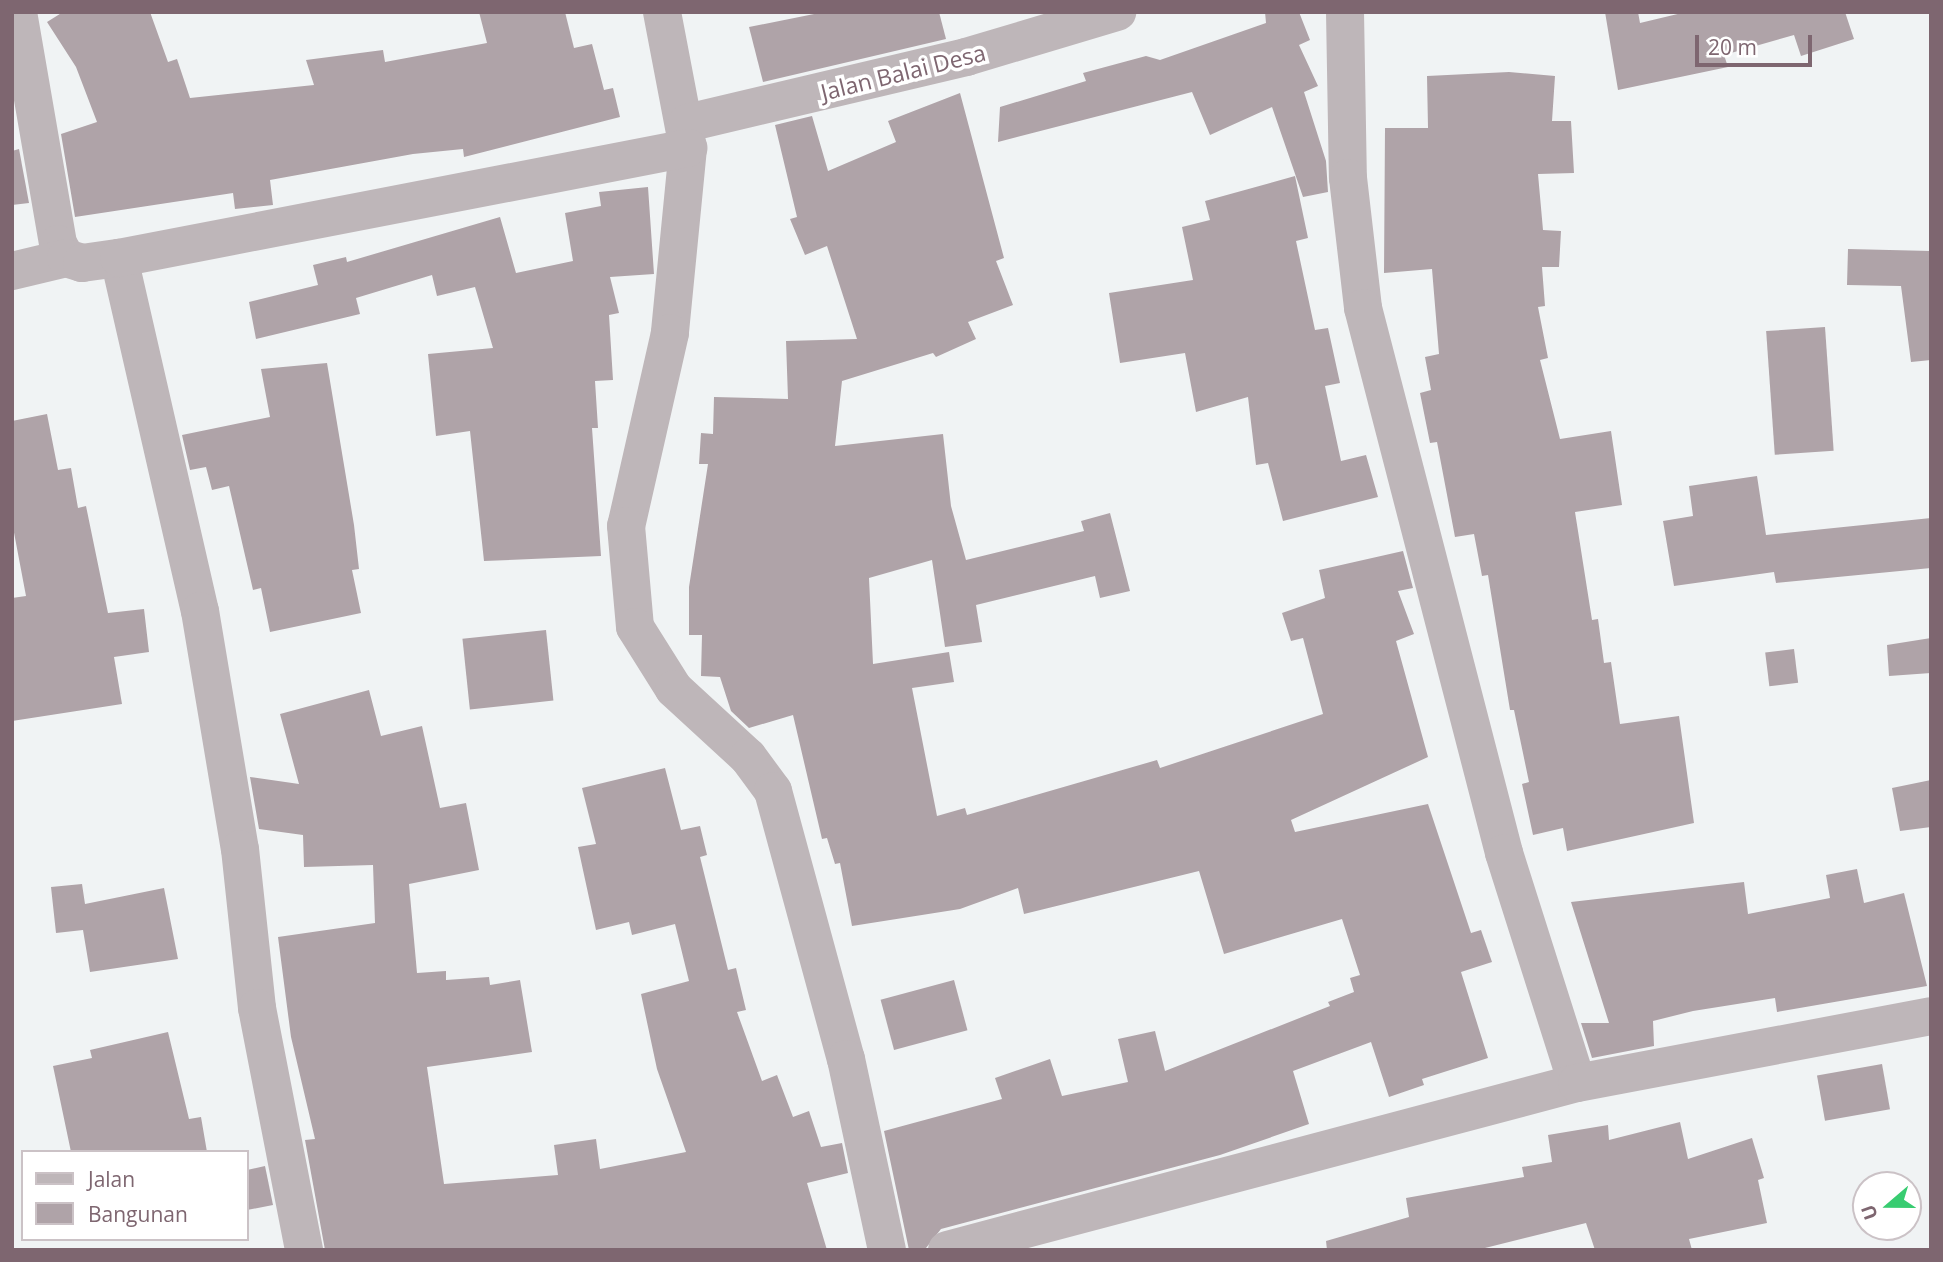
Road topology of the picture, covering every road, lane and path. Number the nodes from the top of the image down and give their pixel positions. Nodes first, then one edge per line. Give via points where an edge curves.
1 (18, 12) edge
2 (662, 12) edge
3 (1117, 12) edge
4 (1345, 12) edge
5 (687, 135) junction
6 (66, 258) junction
7 (119, 258) junction
8 (12, 271) edge
9 (1931, 1016) edge
10 (1577, 1083) junction
11 (304, 1250) edge
12 (887, 1250) edge
13 (947, 1250) edge

1 - 6 street via 58,244
2 - 5 street
3 - 5 street, Jalan Balai Desa
4 - 10 street via 1348,178 1363,308 1504,853
5 - 7 street, Jalan Balai Desa
5 - 12 street via 670,332 626,526 635,627 674,689 748,757 773,792 846,1059
6 - 7 street, Jalan Balai Desa via 82,263
6 - 8 street, Jalan Balai Desa
7 - 11 street via 200,611 240,849 257,1008
9 - 10 street
10 - 13 street

